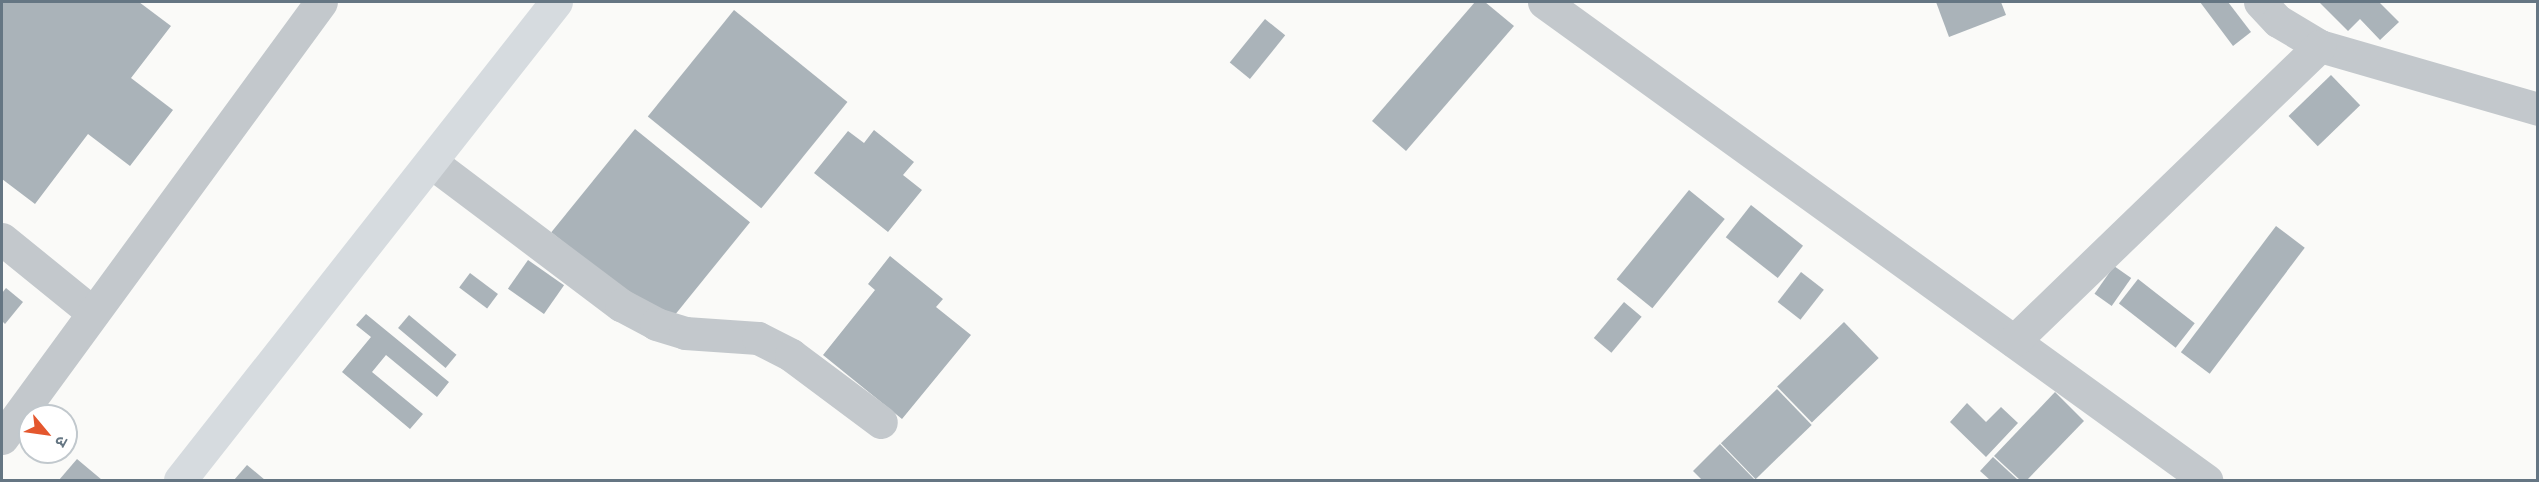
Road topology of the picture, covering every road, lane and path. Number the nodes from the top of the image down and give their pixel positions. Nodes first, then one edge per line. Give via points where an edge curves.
1 (321, 2) edge
2 (556, 2) edge
3 (1544, 2) edge
4 (2260, 2) edge
5 (2320, 46) junction
6 (2538, 109) edge
7 (431, 162) junction
8 (2, 239) edge
9 (93, 313) junction
10 (2014, 341) junction
11 (881, 422) dead end
12 (2, 438) edge
13 (180, 480) edge
14 (2206, 480) edge

1 - 9 street
2 - 7 main road
3 - 10 street
4 - 5 street via 2278,21
5 - 6 street
5 - 10 street
7 - 11 street via 621,305 656,324 685,333 758,338 791,355
7 - 13 main road
8 - 9 street
9 - 12 street
10 - 14 street

